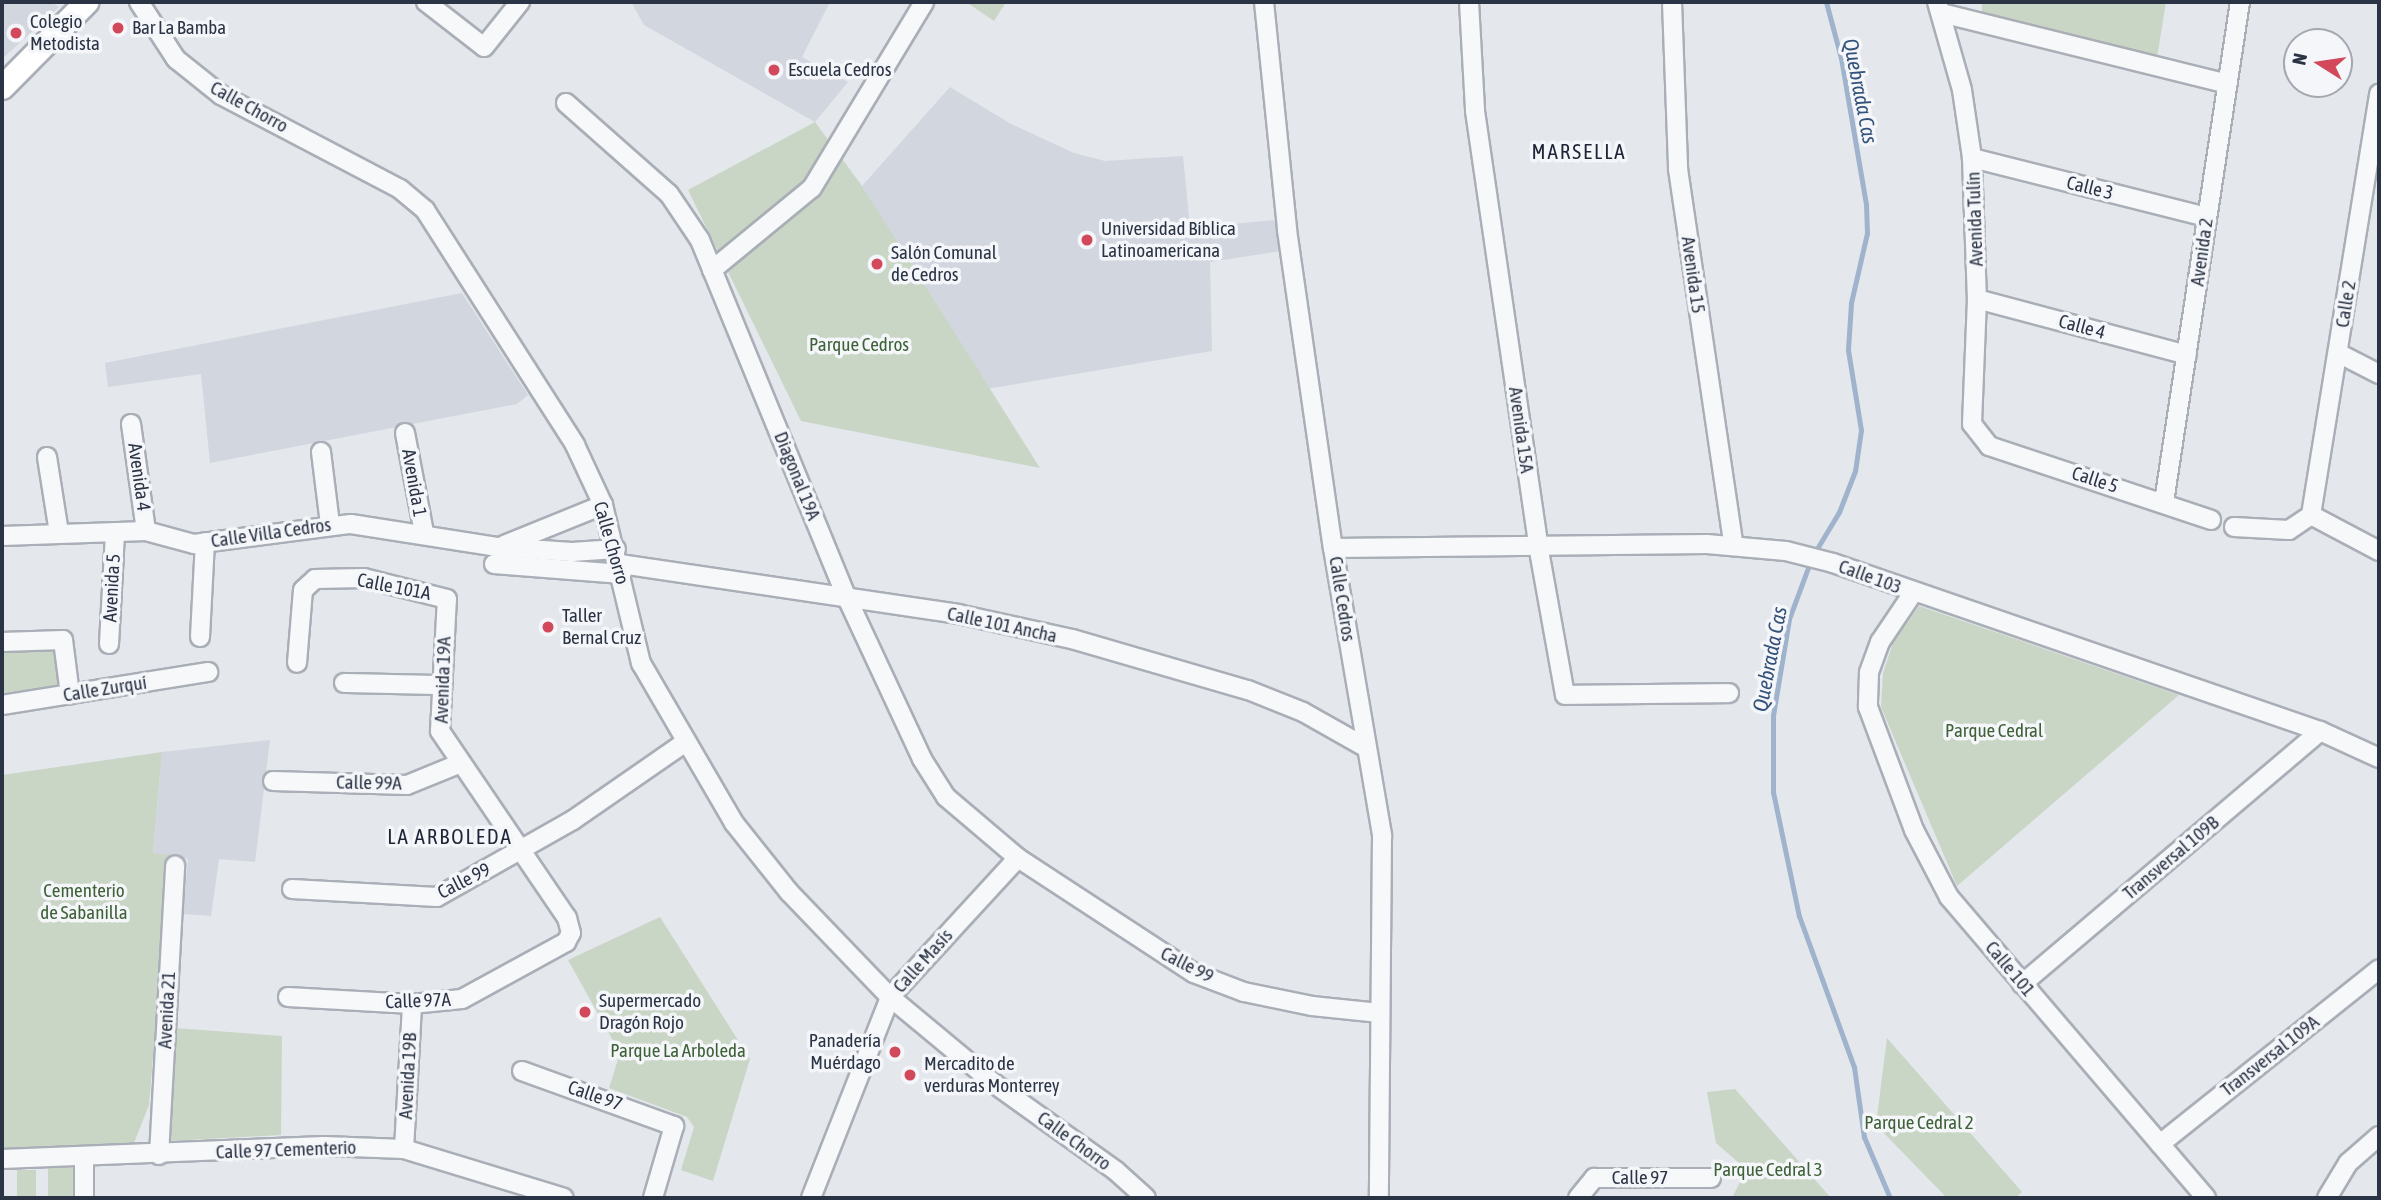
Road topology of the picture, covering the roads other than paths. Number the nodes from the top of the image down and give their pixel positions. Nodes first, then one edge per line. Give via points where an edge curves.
1 (86, 2) edge
2 (139, 2) edge
3 (426, 2) edge
4 (520, 2) edge
5 (923, 2) edge
6 (1264, 2) edge
7 (1469, 2) edge
8 (1672, 2) edge
9 (2240, 2) edge
10 (1939, 7) edge
11 (2227, 84) junction
12 (2, 87) edge
13 (2379, 93) edge
14 (566, 103) dead end
15 (1972, 158) junction
16 (2207, 217) junction
17 (712, 270) junction
18 (1977, 299) junction
19 (2338, 353) junction
20 (2187, 355) junction
21 (2379, 374) edge
22 (131, 424) dead end
23 (405, 433) dead end
24 (1980, 438) joint
25 (321, 452) dead end
26 (47, 457) dead end
27 (2164, 502) junction
28 (603, 505) junction
29 (2311, 515) junction
30 (2211, 520) dead end
31 (330, 524) junction
32 (2234, 527) dead end
33 (146, 531) junction
34 (115, 532) junction
35 (59, 533) junction
36 (424, 533) junction
37 (2, 536) edge
38 (205, 542) junction
39 (1538, 545) junction
40 (1734, 546) junction
41 (1333, 548) junction
42 (2379, 551) edge
43 (496, 555) junction
44 (619, 562) junction
45 (1913, 593) junction
46 (447, 599) joint
47 (848, 600) junction
48 (200, 637) dead end
49 (2, 642) edge
50 (108, 644) dead end
51 (298, 663) dead end
52 (208, 672) dead end
53 (344, 683) dead end
54 (439, 685) junction
55 (1729, 693) dead end
56 (70, 695) junction
57 (2, 705) edge
58 (2320, 731) junction
59 (684, 743) junction
60 (1367, 748) junction
61 (2379, 758) edge
62 (461, 763) junction
63 (273, 781) dead end
64 (520, 852) junction
65 (1018, 858) junction
66 (175, 865) dead end
67 (292, 889) dead end
68 (571, 933) joint
69 (2379, 969) edge
70 (2022, 984) junction
71 (288, 997) dead end
72 (890, 998) junction
73 (412, 1003) junction
74 (1380, 1013) junction
75 (522, 1071) dead end
76 (2379, 1136) edge
77 (2160, 1143) junction
78 (404, 1149) junction
79 (159, 1154) junction
80 (83, 1156) junction
81 (2, 1159) edge
82 (1711, 1178) dead end
83 (84, 1198) edge
84 (564, 1198) edge
85 (653, 1198) edge
86 (811, 1198) edge
87 (1146, 1198) edge
88 (1379, 1198) edge
89 (1578, 1198) edge
90 (2206, 1198) edge
91 (2327, 1198) edge

1 - 12 main road
2 - 28 street, Calle Chorro via 176,59 221,95 400,189 425,210 575,445
3 - 4 street via 484,47
5 - 17 street via 812,188
6 - 41 street, Calle Cedros via 1287,230
7 - 39 street, Avenida 15A via 1475,111
8 - 40 street, Avenida 15 via 1678,169
9 - 11 street, Avenida 2
10 - 11 street
10 - 15 street, Avenida Tulín
11 - 16 street, Avenida 2
13 - 19 street, Calle 2
14 - 17 street, Diagonal 19A via 669,194 700,240
15 - 16 street, Calle 3
15 - 18 street, Avenida Tulín
16 - 20 street, Avenida 2
17 - 47 street, Diagonal 19A
18 - 20 street, Calle 4
18 - 24 street, Avenida Tulín via 1970,405 1972,424
19 - 21 street
19 - 29 street, Calle 2
20 - 27 street, Avenida 2
22 - 33 street, Avenida 4
23 - 36 street, Avenida 1
24 - 27 street, Calle 5 via 2000,450
25 - 31 street
26 - 35 street
27 - 30 street, Calle 5
28 - 43 street
28 - 44 street, Calle Chorro
29 - 32 street via 2288,530
29 - 42 street
31 - 36 street, Calle Villa Cedros
31 - 38 street, Calle Villa Cedros
33 - 34 street, Calle Villa Cedros
33 - 38 street, Calle Villa Cedros
34 - 35 street, Calle Villa Cedros
34 - 50 street, Avenida 5
35 - 37 street, Calle Villa Cedros
36 - 43 street, Calle Villa Cedros
38 - 48 street
39 - 40 street, Calle 103
39 - 41 street, Calle 103
39 - 55 street, Avenida 15A via 1565,695
40 - 45 street, Calle 103 via 1786,551 1833,563
41 - 60 street, Calle Cedros
43 - 44 street
43 - 44 street via 572,552
44 - 47 street, Calle 101 Ancha
44 - 59 street, Calle Chorro via 641,663
45 - 58 street, Calle 103
45 - 70 street, Calle 101 via 1880,642 1869,673 1868,707 1914,830 1949,897
46 - 51 street, Calle 101A via 364,578 316,579 303,590
46 - 54 street, Avenida 19A
47 - 60 street, Calle 101 Ancha via 958,614 1072,639 1303,712
47 - 65 street, Diagonal 19A via 922,759 940,787 981,830
49 - 56 street via 63,640
52 - 56 street, Calle Zurquí
53 - 54 street
54 - 62 street, Avenida 19A via 440,731
56 - 57 street, Calle Zurquí
58 - 61 street, Calle 103
58 - 70 street, Transversal 109B
59 - 64 street, Calle 99
59 - 72 street, Calle Chorro via 734,823 789,892
60 - 74 street, Calle Cedros via 1382,836
62 - 63 street, Calle 99A via 407,785
62 - 64 street, Avenida 19A
64 - 67 street, Calle 99 via 434,898
64 - 68 street, Avenida 19A via 567,918
65 - 72 street, Calle Masís
65 - 74 street, Calle 99 via 1194,973 1244,992
66 - 79 street, Avenida 21
68 - 73 street, Calle 97A via 566,942 469,997
69 - 77 street, Transversal 109A
70 - 77 street, Calle 101
71 - 73 street, Calle 97A
72 - 86 street, Calle Masís
72 - 87 street, Calle Chorro
73 - 78 street, Avenida 19B
74 - 88 street, Calle Cedros
75 - 85 street, Calle 97 via 667,1122 675,1133
76 - 91 street via 2348,1163
77 - 90 street, Calle 101
78 - 79 street, Calle 97 Cementerio via 324,1146
78 - 84 street, Calle 97 Cementerio
79 - 80 street, Calle 97 Cementerio
80 - 81 street, Calle 97 Cementerio
80 - 83 street
82 - 89 street, Calle 97 via 1594,1178

